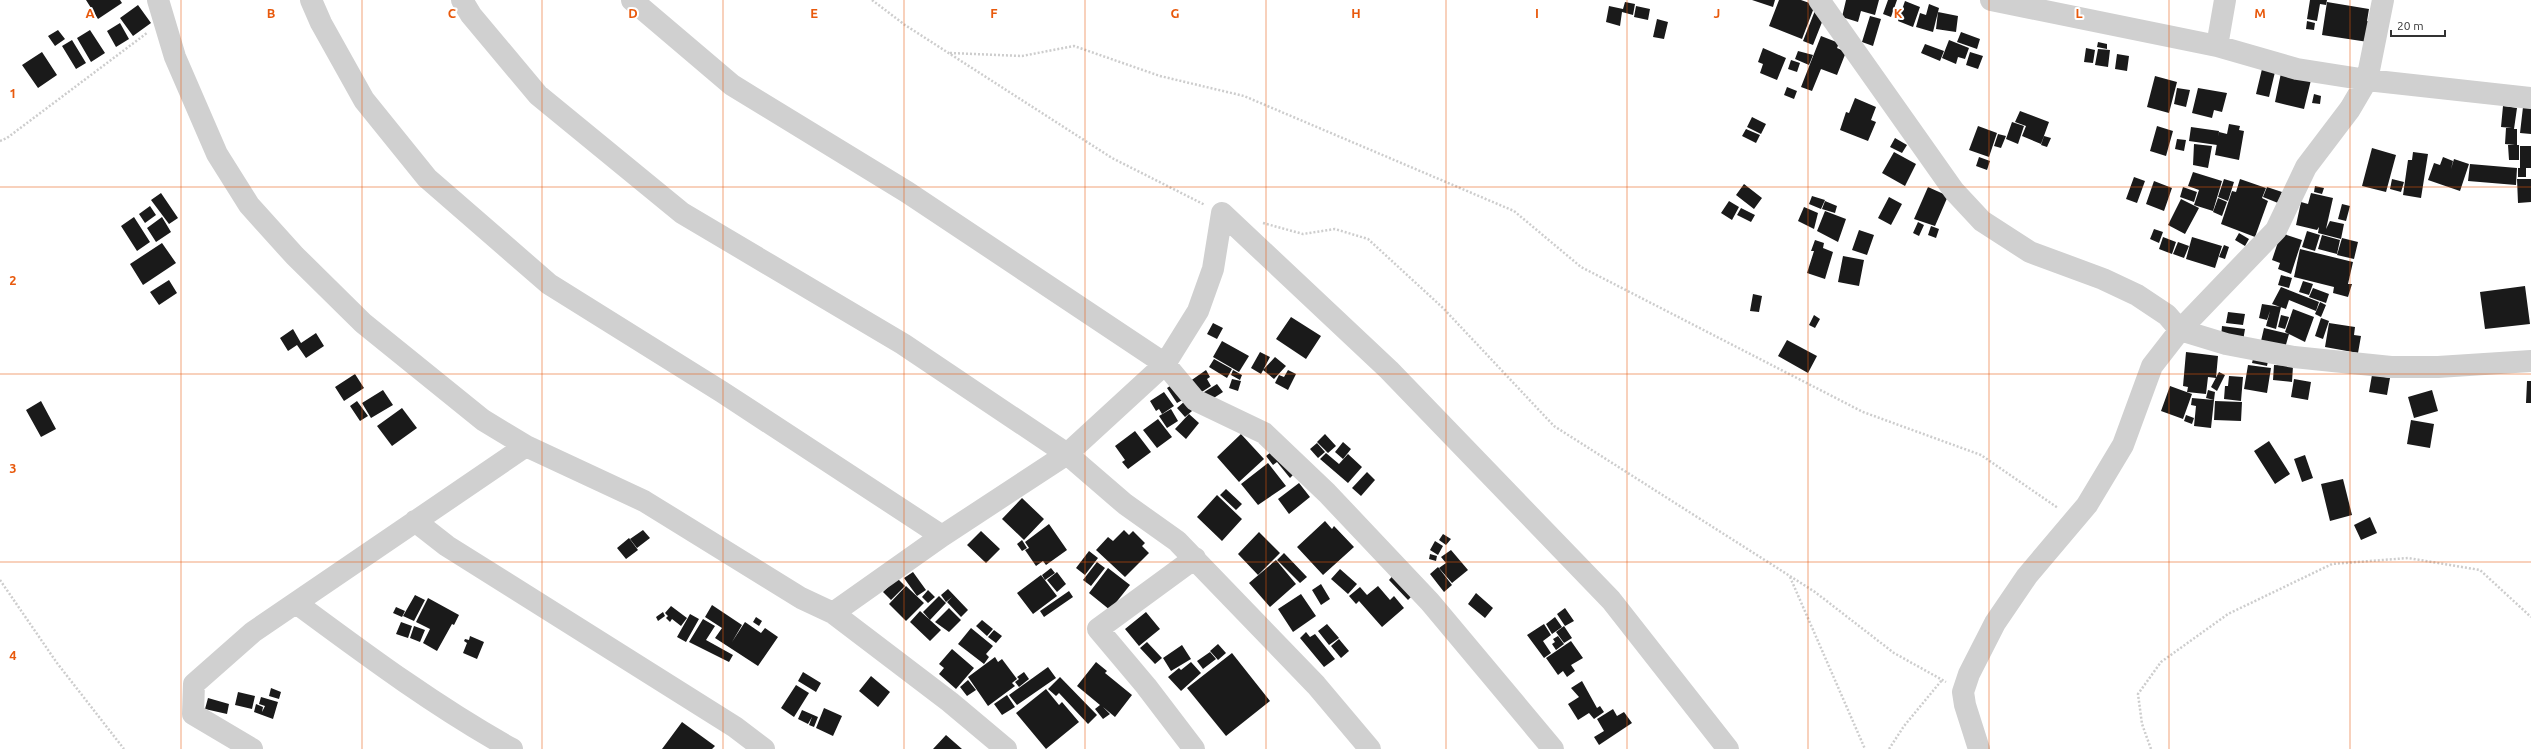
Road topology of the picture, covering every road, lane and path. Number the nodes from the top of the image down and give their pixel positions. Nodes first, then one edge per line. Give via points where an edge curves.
1 (311, 0) edge
2 (462, 0) edge
3 (632, 0) edge
4 (872, 0) edge
5 (1819, 0) edge
6 (1991, 0) edge
7 (2225, 0) edge
8 (2383, 0) edge
9 (2064, 7) edge
10 (160, 10) edge
11 (2217, 46) junction
12 (950, 53) junction
13 (2366, 80) junction
14 (2531, 98) edge
15 (0, 141) edge
16 (1222, 213) junction
17 (1259, 222) dead end
18 (2180, 330) junction
19 (2531, 361) edge
20 (1165, 364) junction
21 (526, 446) junction
22 (1067, 454) junction
23 (2075, 520) junction
24 (415, 521) junction
25 (942, 536) junction
26 (1195, 558) junction
27 (1789, 576) junction
28 (0, 580) edge
29 (296, 603) junction
30 (832, 614) junction
31 (2531, 617) edge
32 (1942, 680) junction
33 (1963, 692) junction
34 (124, 749) edge
35 (252, 749) edge
36 (512, 749) edge
37 (764, 749) edge
38 (1006, 749) edge
39 (1194, 749) edge
40 (1370, 749) edge
41 (1553, 749) edge
42 (1728, 749) edge
43 (1865, 749) edge
44 (1889, 749) edge
45 (1979, 749) edge
46 (2151, 749) edge

1 - 25 street via 364,100 427,178 549,284 722,392
2 - 22 street via 471,15 538,95 682,213 903,344
3 - 20 street via 732,85 907,192
4 - 12 path
5 - 18 street via 1954,191 1982,221 2036,255 2103,279 2137,295 2167,315
6 - 9 street
7 - 11 street
8 - 13 street
9 - 11 street
10 - 15 path via 7,138
10 - 21 street via 175,58 216,154 249,205 295,256 363,323 483,420
11 - 13 street via 2282,66
12 - 16 path via 1112,158
12 - 23 path via 1022,56 1074,46 1160,76 1244,96 1514,210 1581,267 1863,412 1981,455
13 - 14 street
13 - 18 street via 2350,109 2306,167 2276,230
16 - 20 street via 1213,269 1198,311
16 - 42 street via 1389,370 1611,600
17 - 27 path via 1303,234 1334,229 1368,239 1443,308 1554,426
18 - 19 street via 2226,344 2294,357 2391,367 2438,367
18 - 23 street via 2152,366 2123,445 2087,505
20 - 22 street
20 - 41 street via 1195,400 1264,433 1328,493 1430,602
21 - 24 street
21 - 30 street via 644,501 801,598
22 - 25 street
22 - 26 street via 1125,504 1177,541
23 - 33 street via 2027,576 1995,623 1969,674
24 - 29 street
24 - 37 street via 447,546 734,727
25 - 30 street
26 - 39 street via 1098,629
26 - 40 street via 1316,684
27 - 32 path via 1815,592 1894,653
27 - 43 path
28 - 34 path via 57,663
29 - 35 street via 253,632 194,684 193,714
29 - 36 street via 358,649 474,728
30 - 38 street via 950,702
31 - 46 path via 2480,570 2408,558 2332,564 2228,614 2161,662 2138,694 2142,724
32 - 33 path
32 - 44 path via 1904,726
33 - 45 street

